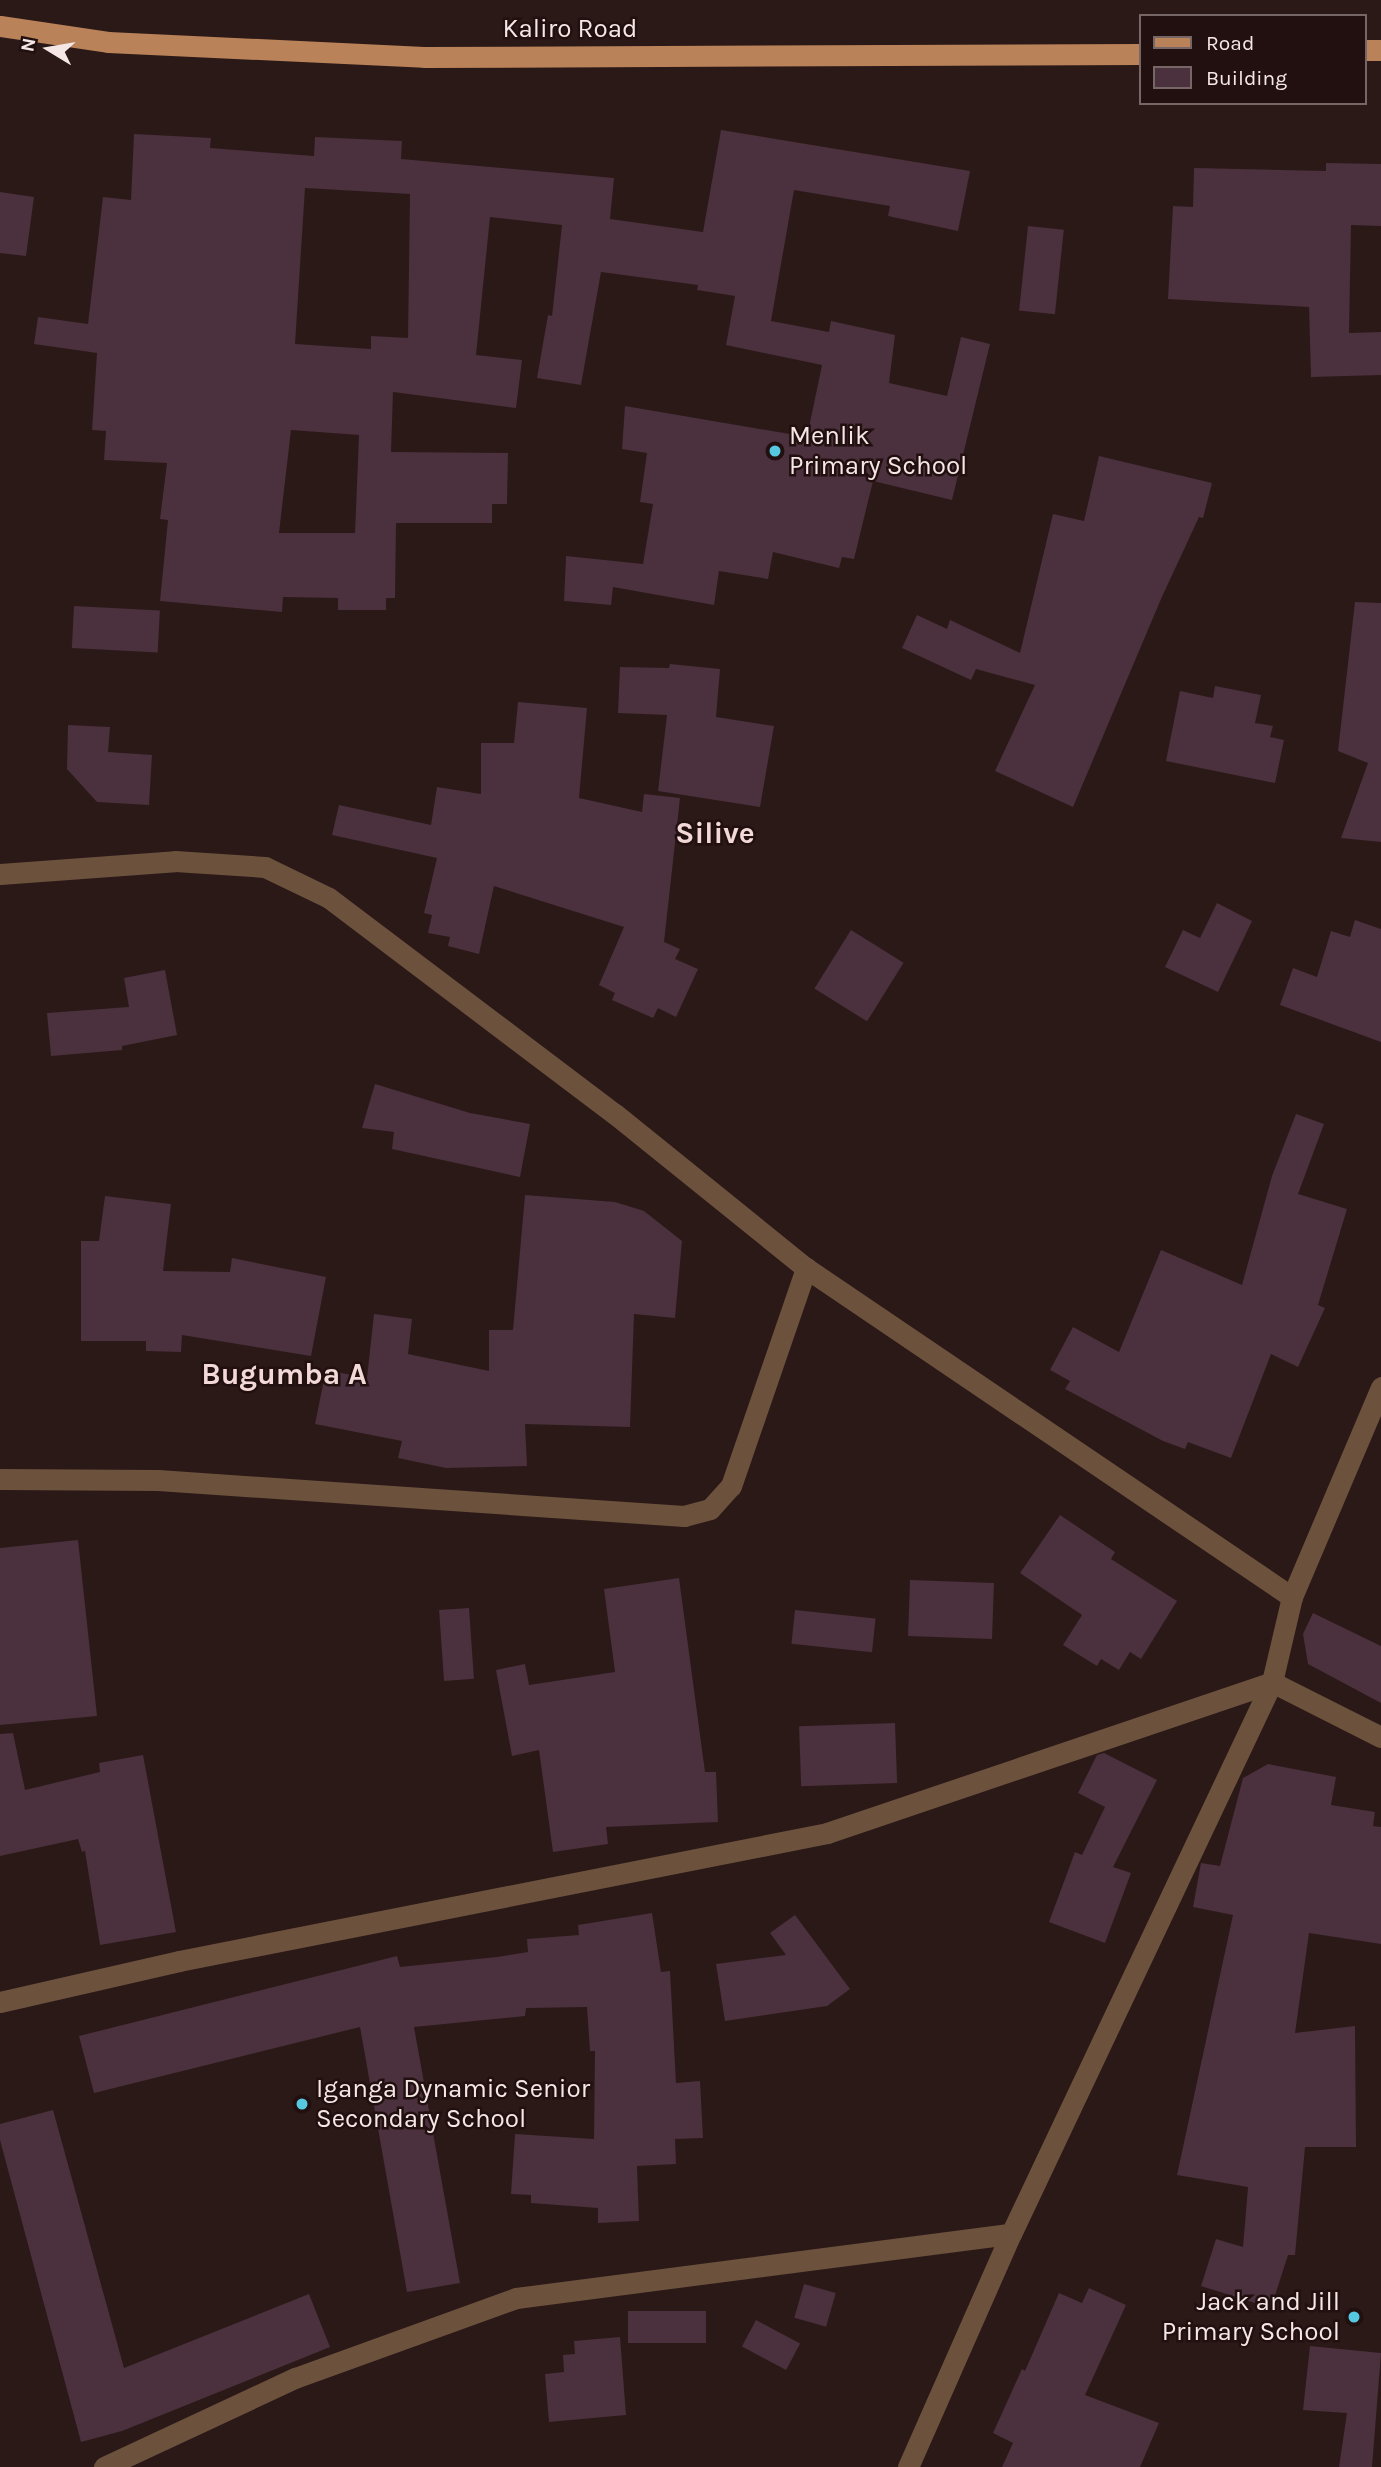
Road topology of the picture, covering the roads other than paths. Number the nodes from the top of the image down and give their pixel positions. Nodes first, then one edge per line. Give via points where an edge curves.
1 (0, 26) edge
2 (1140, 54) edge
3 (0, 874) edge
4 (806, 1268) junction
5 (1381, 1387) edge
6 (0, 1479) edge
7 (1292, 1597) junction
8 (1272, 1682) junction
9 (1381, 1737) edge
10 (0, 2002) edge
11 (1011, 2234) junction
12 (104, 2467) edge
13 (908, 2467) edge

1 - 2 main road, Kaliro Road via 108,42 424,57
3 - 4 street via 175,861 265,867 329,898 615,1114
4 - 6 street via 731,1486 710,1509 697,1513 684,1516 158,1480
4 - 7 street
5 - 7 street
7 - 8 street
8 - 9 street
8 - 10 street via 827,1833 179,1961
8 - 11 street
11 - 12 street via 516,2298 295,2378
11 - 13 street

